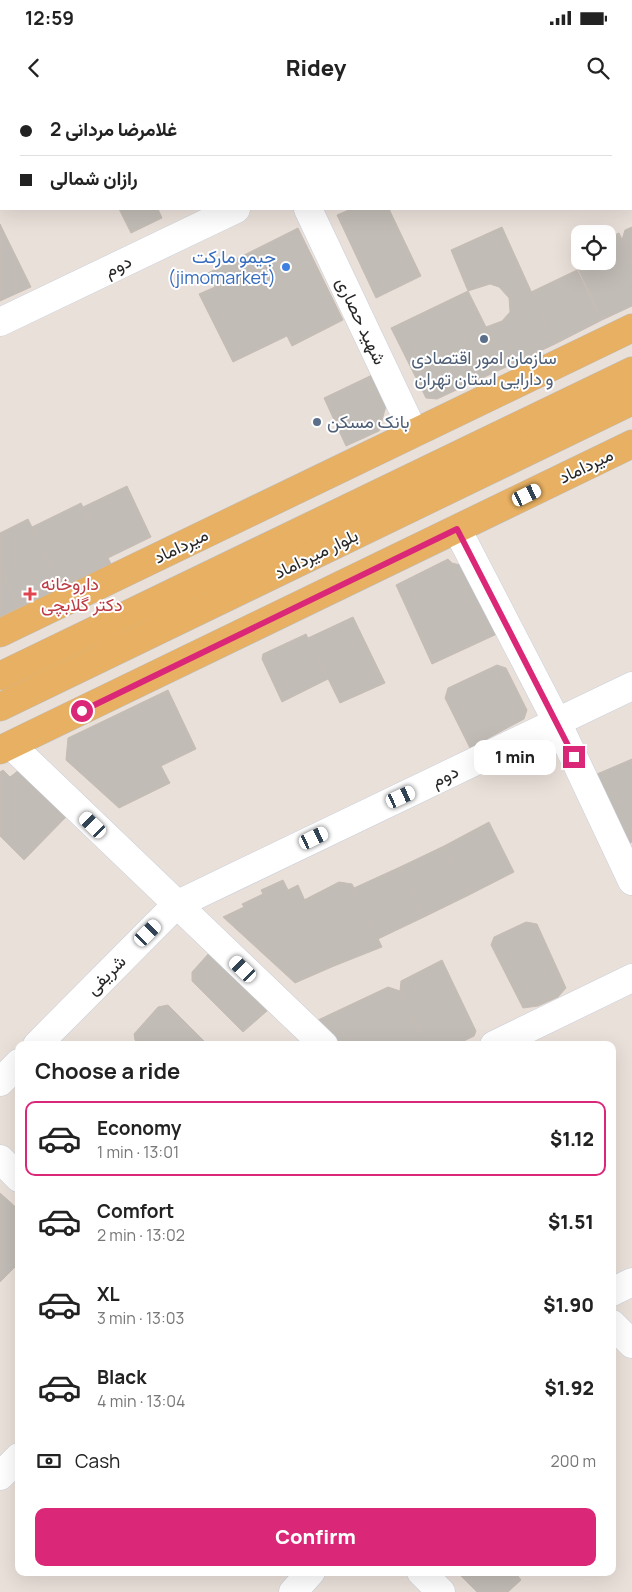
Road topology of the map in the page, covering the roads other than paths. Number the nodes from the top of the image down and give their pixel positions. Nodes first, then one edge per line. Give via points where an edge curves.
1 (234, 210) edge
2 (308, 210) edge
3 (0, 322) edge
4 (632, 328) edge
5 (632, 371) edge
6 (632, 401) edge
7 (414, 433) junction
8 (632, 444) edge
9 (457, 529) junction
10 (0, 633) edge
11 (0, 676) edge
12 (632, 686) edge
13 (0, 707) edge
14 (557, 722) junction
15 (5, 748) edge
16 (632, 880) edge
17 (176, 905) junction
18 (632, 978) edge
19 (41, 1041) edge
20 (320, 1041) edge
21 (502, 1041) edge
22 (15, 1067) edge
23 (0, 1082) edge
24 (0, 1159) edge
25 (15, 1174) edge
26 (632, 1282) edge
27 (616, 1290) edge
28 (616, 1328) edge
29 (632, 1344) edge
30 (15, 1461) edge
31 (0, 1476) edge
32 (308, 1576) edge
33 (425, 1576) edge
34 (292, 1592) edge
35 (441, 1592) edge

1 - 3 street, دوم
2 - 7 street, شهید حصاری
4 - 7 main road, میرداماد
5 - 11 main road, بلوار میرداماد
6 - 13 main road, بلوار میرداماد
7 - 10 main road, میرداماد
8 - 9 main road, میرداماد
9 - 14 street
9 - 15 main road, میرداماد
12 - 14 street, دوم
14 - 16 street
14 - 17 street, دوم
15 - 17 street
17 - 19 street, شریفی
17 - 20 street
18 - 21 street
22 - 23 street
24 - 25 street
26 - 27 street
28 - 29 street
30 - 31 street
32 - 34 street
33 - 35 street

